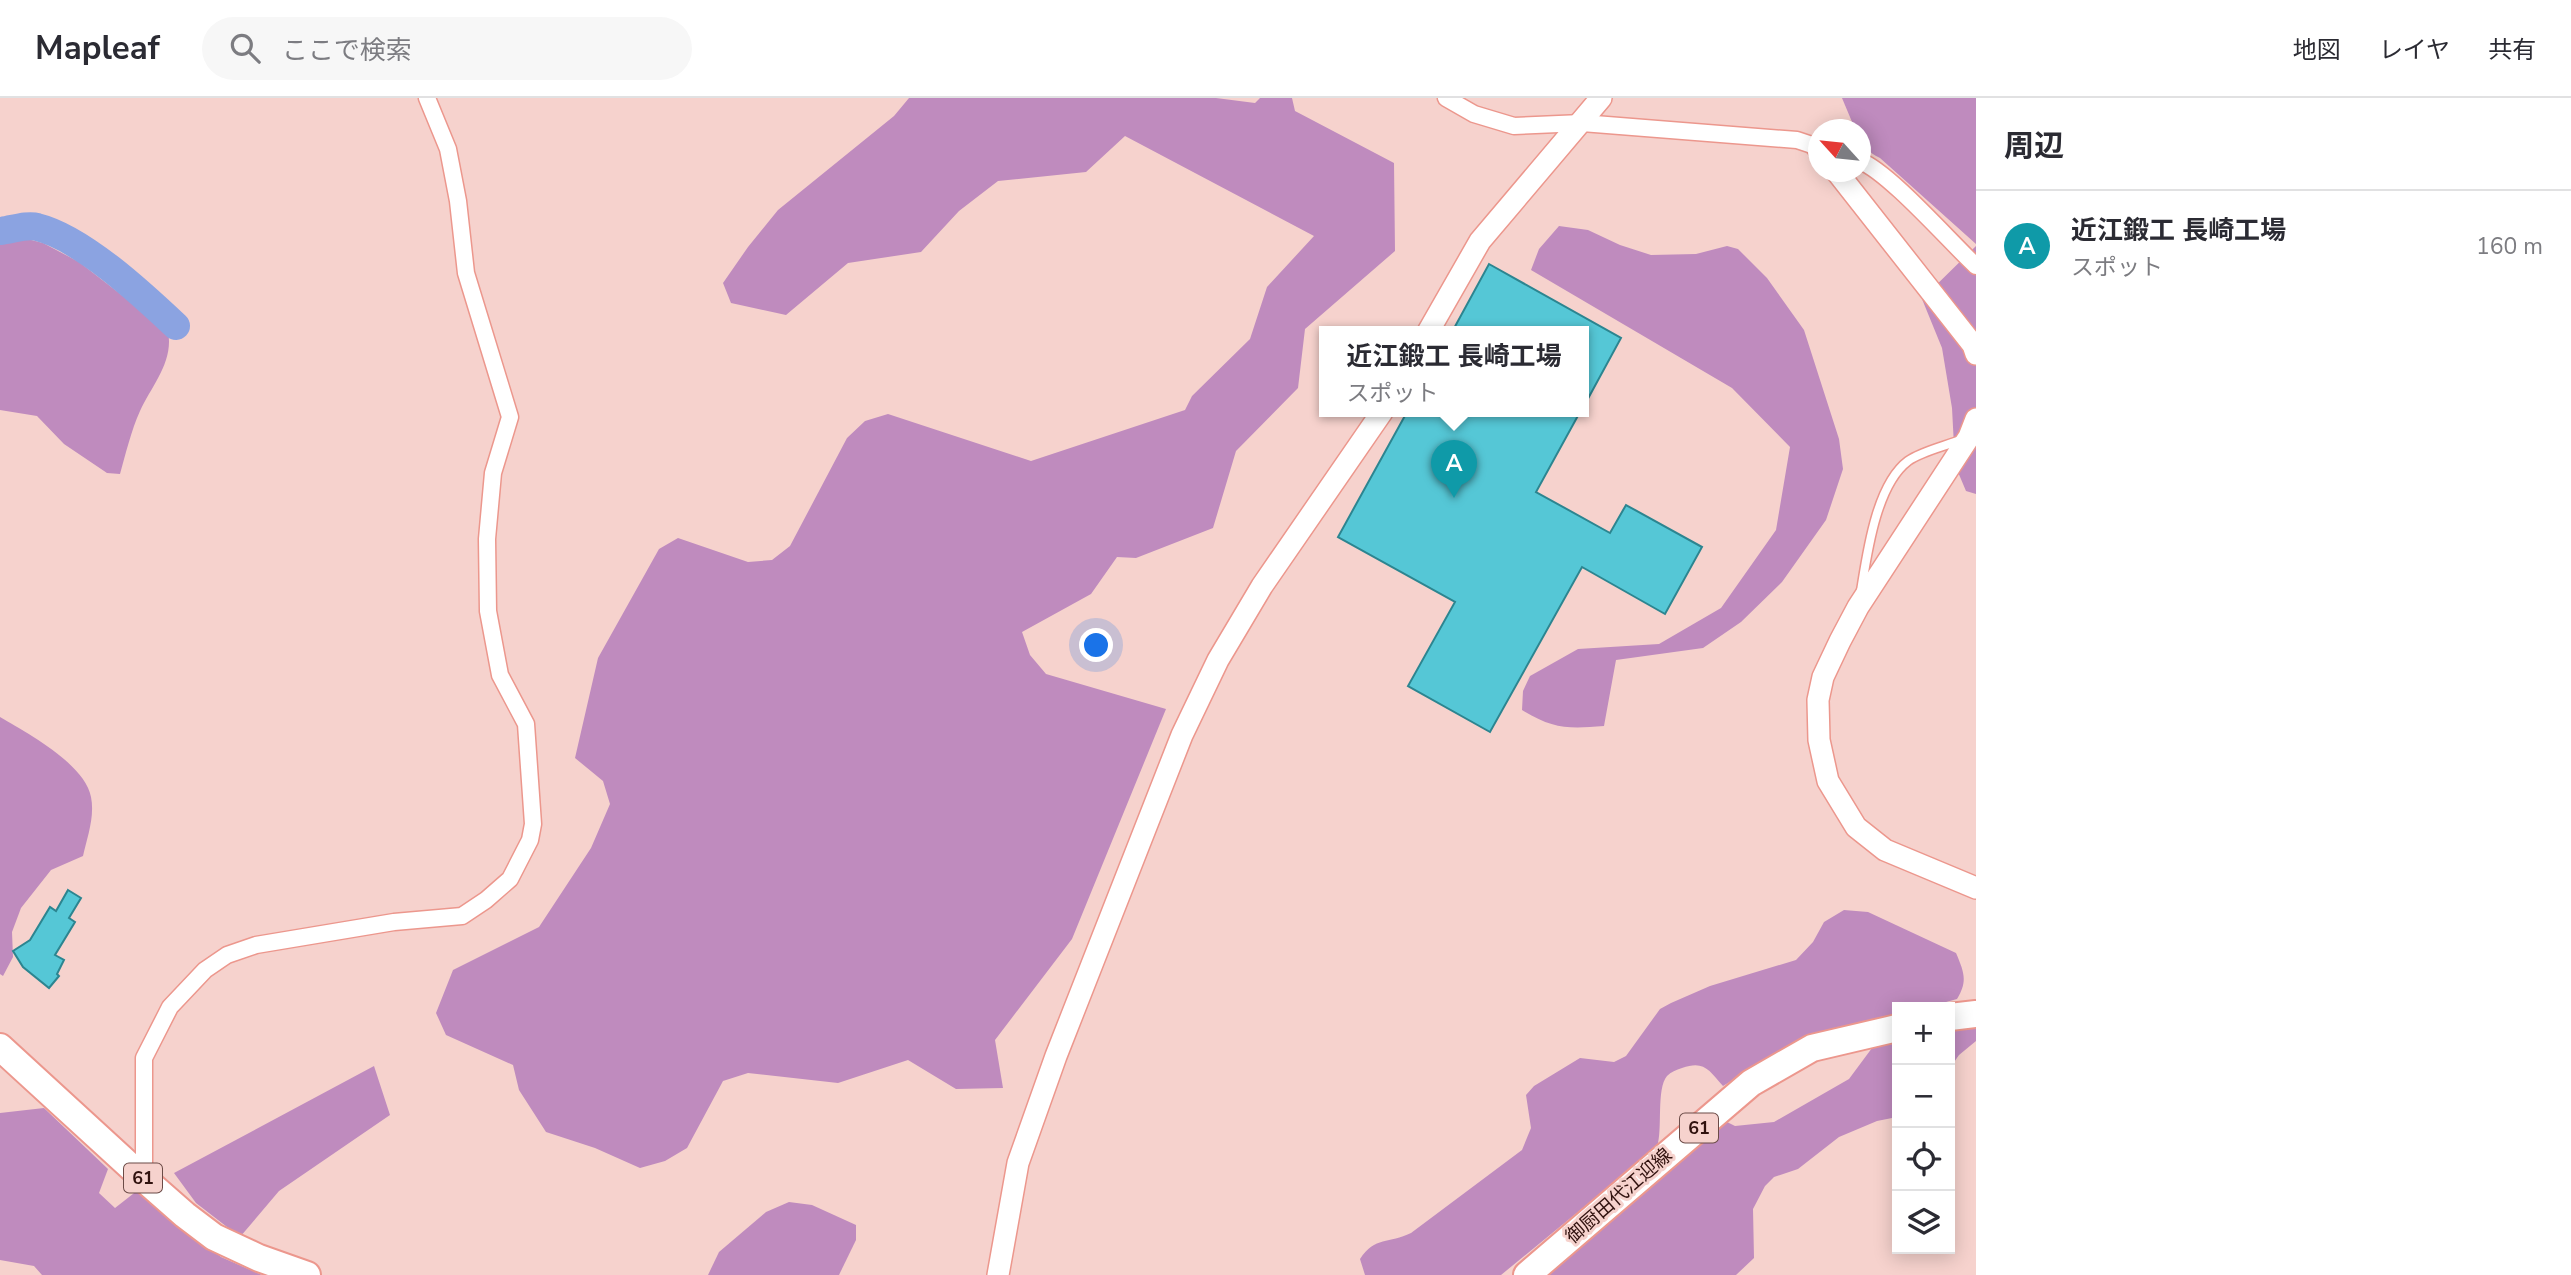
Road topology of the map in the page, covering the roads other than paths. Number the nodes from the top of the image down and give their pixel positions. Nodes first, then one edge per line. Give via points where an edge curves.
1 (427, 98) edge
2 (1446, 98) edge
3 (1601, 98) edge
4 (1582, 123) junction
5 (1808, 144) edge
6 (1871, 168) edge
7 (1845, 182) edge
8 (1976, 266) edge
9 (1431, 326) edge
10 (1976, 354) edge
11 (1379, 417) edge
12 (1972, 428) edge
13 (1858, 607) junction
14 (1976, 888) edge
15 (1976, 1014) edge
16 (1955, 1016) edge
17 (1892, 1029) edge
18 (0, 1047) edge
19 (144, 1180) junction
20 (307, 1275) edge
21 (998, 1275) edge
22 (1527, 1275) edge

1 - 19 street via 448,149 466,274 510,417 493,474 487,539 488,611 500,675 526,724 533,824 530,840 510,879 461,916 256,945 227,955 205,970 170,1007 144,1058
2 - 4 street via 1474,114 1514,126
3 - 4 street
4 - 5 street
4 - 9 street via 1480,241
6 - 8 street
7 - 10 street
11 - 21 street via 1262,586 1218,660 1182,735 1018,1163
12 - 13 street
12 - 13 lane via 1909,460 1893,475 1875,519
13 - 14 street via 1823,677 1818,700 1819,740 1828,781 1856,827 1885,850
15 - 16 main road
17 - 22 main road, 御厨田代江迎線 / 61 via 1812,1048 1751,1083
18 - 19 main road, 61
19 - 20 main road, 61 via 214,1237

